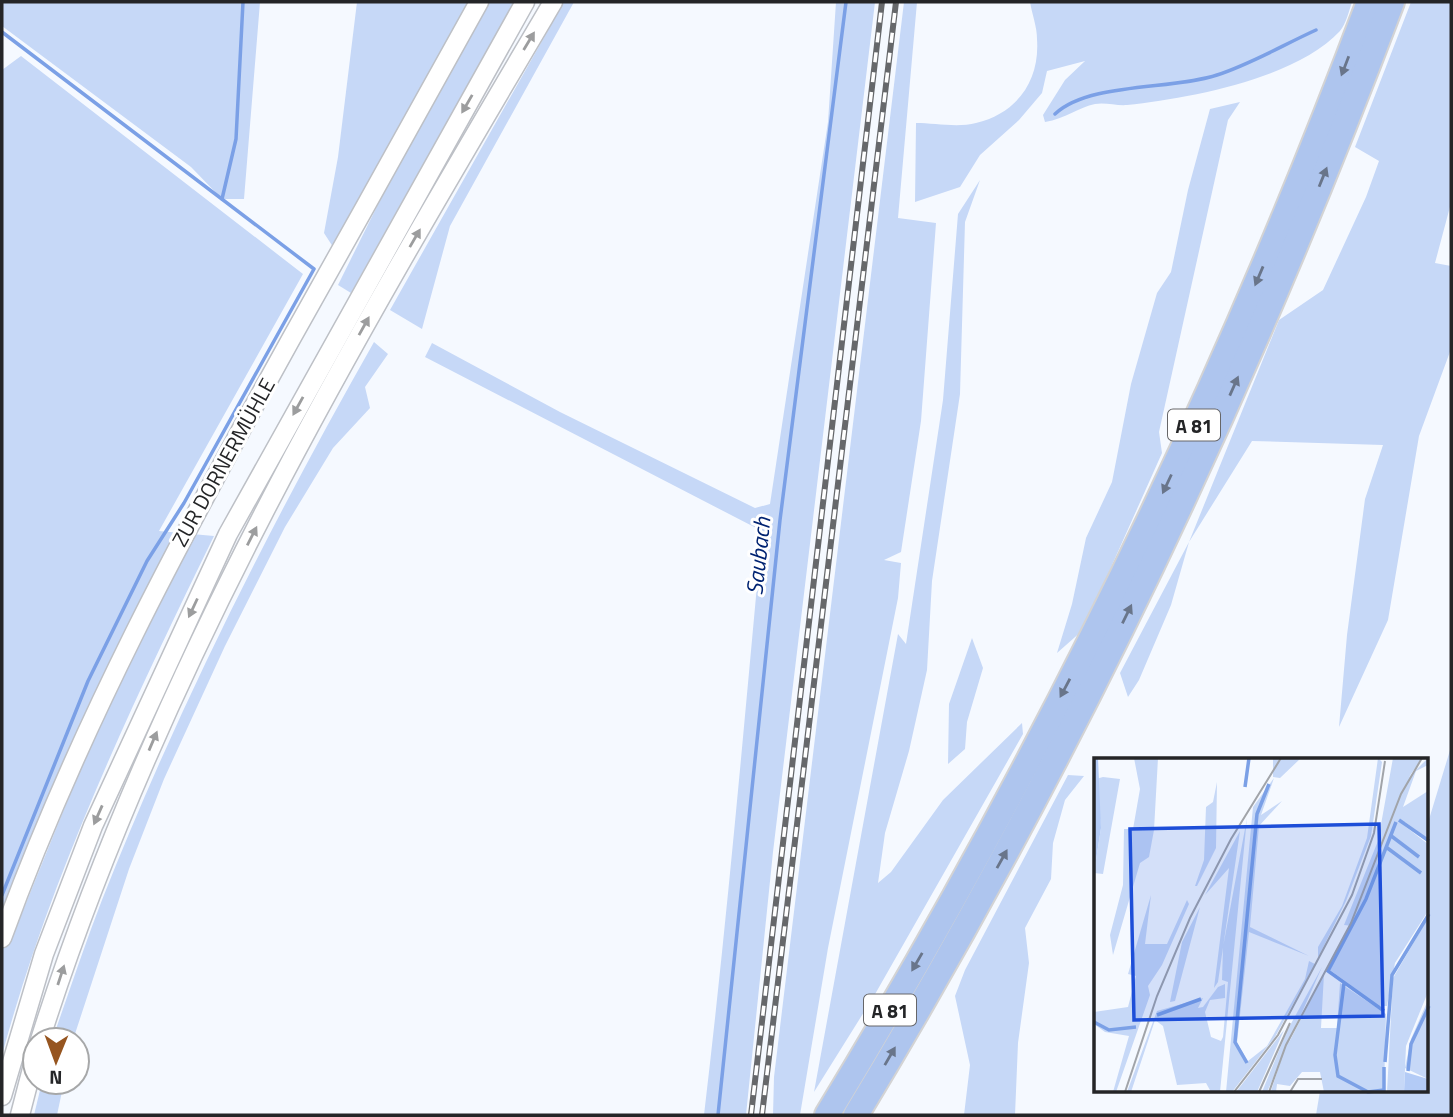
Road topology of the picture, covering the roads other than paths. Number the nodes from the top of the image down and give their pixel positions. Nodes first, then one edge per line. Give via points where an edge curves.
1 (479, 2) edge
2 (525, 2) edge
3 (553, 2) edge
4 (1369, 2) edge
5 (1392, 2) edge
6 (962, 907) junction
7 (2, 938) edge
8 (44, 1026) edge
9 (2, 1096) edge
10 (25, 1096) edge
11 (20, 1115) edge
12 (827, 1115) edge
13 (856, 1115) edge

1 - 7 main road, ZUR DORNERMÜHLE via 176,546 83,738 30,859
2 -> 9 main road via 228,534 93,826 44,954
8 -> 3 main road via 113,836 167,709 248,545 380,297
4 -> 6 highway, A 81 via 1276,238 1170,478
6 -> 5 highway, A 81 via 1030,806 1194,474 1294,248
6 -> 12 highway, A 81
13 -> 6 highway, A 81
10 - 11 main road

